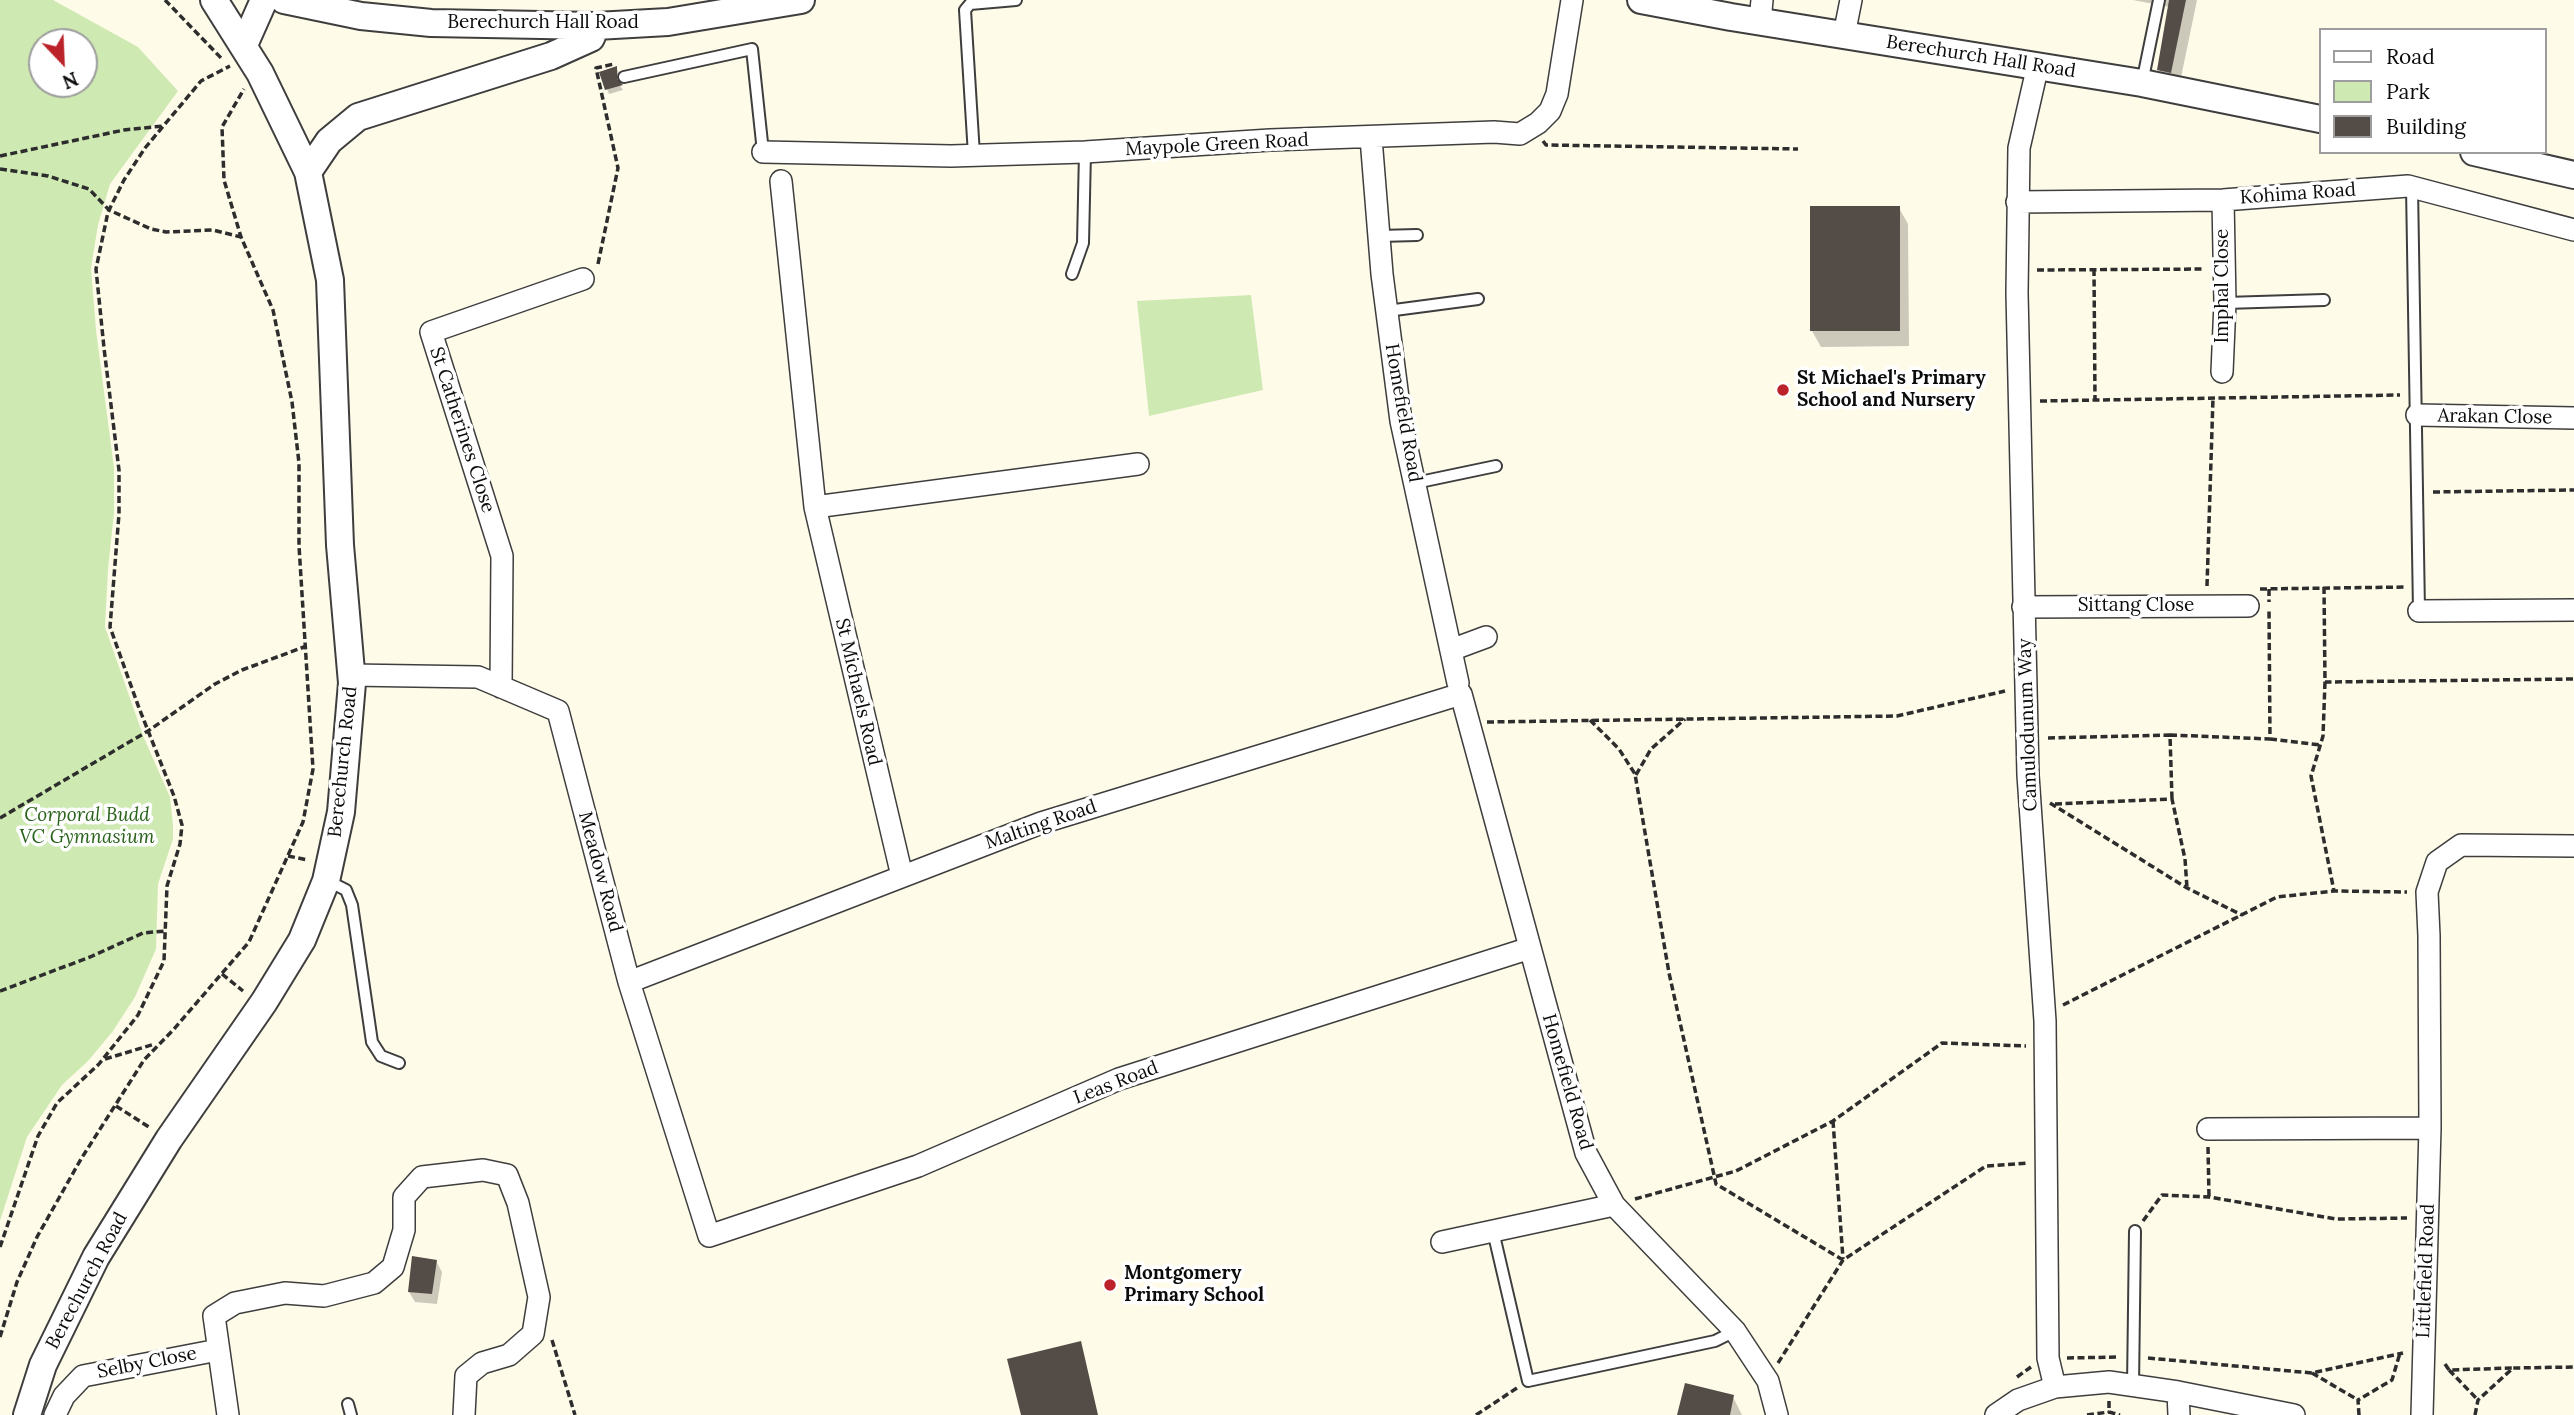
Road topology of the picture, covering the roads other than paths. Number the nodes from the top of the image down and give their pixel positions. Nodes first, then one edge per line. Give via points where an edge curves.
1 (214, 0) edge
2 (264, 0) edge
3 (284, 0) edge
4 (801, 0) edge
5 (1016, 0) edge
6 (1572, 0) edge
7 (1641, 0) edge
8 (1851, 0) edge
9 (2159, 0) edge
10 (1761, 11) edge
11 (596, 26) junction
12 (1844, 35) junction
13 (246, 61) junction
14 (2038, 65) junction
15 (624, 77) road end
16 (2142, 83) junction
17 (2318, 119) edge
18 (1371, 138) junction
19 (764, 152) joint
20 (1085, 152) junction
21 (2483, 154) edge
22 (974, 155) junction
23 (307, 172) junction
24 (2574, 174) edge
25 (781, 181) dead end
26 (2412, 187) junction
27 (2223, 200) junction
28 (2017, 202) junction
29 (2574, 230) edge
30 (1417, 235) dead end
31 (1379, 236) junction
32 (1072, 274) dead end
33 (583, 279) road end
34 (1478, 299) dead end
35 (2324, 300) dead end
36 (2225, 303) junction
37 (1387, 311) junction
38 (2222, 372) dead end
39 (2416, 405) junction
40 (2574, 418) edge
41 (1138, 464) dead end
42 (1496, 466) dead end
43 (1415, 484) junction
44 (815, 507) junction
45 (2248, 606) road end
46 (2023, 607) junction
47 (2574, 610) edge
48 (2419, 611) joint
49 (1486, 637) dead end
50 (1451, 650) junction
51 (351, 675) junction
52 (502, 687) junction
53 (1460, 689) junction
54 (2574, 846) edge
55 (902, 876) junction
56 (326, 881) junction
57 (1530, 948) junction
58 (629, 982) junction
59 (399, 1063) dead end
60 (2430, 1128) junction
61 (2208, 1129) road end
62 (1614, 1205) junction
63 (1493, 1231) junction
64 (2135, 1231) road end
65 (709, 1236) joint
66 (1442, 1242) dead end
67 (1735, 1331) junction
68 (218, 1350) junction
69 (2133, 1386) junction
70 (2054, 1387) junction
71 (2178, 1392) junction
72 (27, 1415) edge
73 (55, 1415) edge
74 (228, 1415) edge
75 (464, 1415) edge
76 (1777, 1415) edge
77 (1996, 1415) edge
78 (2179, 1415) edge
79 (2294, 1415) edge
80 (2422, 1415) edge

1 - 13 street, Berechurch Road
2 - 13 street
3 - 11 street, Berechurch Hall Road via 349,14 431,23
4 - 11 street, Berechurch Hall Road via 668,22
5 - 22 lane via 970,4 965,9
6 - 18 street, Maypole Green Road via 1557,94 1550,111 1532,126 1520,134
7 - 10 street, Berechurch Hall Road
8 - 12 street
9 - 16 lane
10 - 12 street, Berechurch Hall Road
11 - 23 street via 591,38 551,56 358,117 329,141
12 - 14 street, Berechurch Hall Road
13 - 23 street, Berechurch Road
14 - 16 street, Berechurch Hall Road
14 - 28 street, Camulodunum Way via 2019,148
15 - 19 lane via 752,49
16 - 17 street, Berechurch Hall Road
18 - 20 street, Maypole Green Road
18 - 31 street, Homefield Road
19 - 22 street, Maypole Green Road
20 - 22 street, Maypole Green Road
20 - 32 lane via 1083,243
21 - 24 street
23 - 51 street, Berechurch Road via 330,280 340,545
25 - 44 street, St Michaels Road
26 - 27 street, Kohima Road
26 - 29 street, Kohima Road
26 - 39 lane
27 - 28 street, Kohima Road
27 - 36 street, Imphal Close
28 - 46 street, Camulodunum Way
30 - 31 lane
31 - 37 street, Homefield Road
33 - 52 street, St Catherines Close via 431,332 502,556
34 - 37 lane
35 - 36 lane
36 - 38 street, Imphal Close
37 - 43 street, Homefield Road via 1401,421
39 - 40 street, Arakan Close
39 - 48 lane
41 - 44 street
42 - 43 lane
43 - 50 street, Homefield Road
44 - 55 street, St Michaels Road
45 - 46 street, Sittang Close
46 - 70 street, Camulodunum Way via 2029,791 2045,1021 2048,1358
47 - 48 street
49 - 50 street
50 - 53 street, Homefield Road
51 - 52 street, Meadow Road via 478,677
51 - 56 street, Berechurch Road via 341,812
52 - 58 street, Meadow Road via 558,711
53 - 55 street, Malting Road via 1041,823
53 - 57 street, Homefield Road
54 - 60 street, Littlefield Road via 2461,845 2437,862 2427,892
55 - 58 street, Malting Road
56 - 59 lane via 346,890 352,905 372,1042 381,1056
56 - 72 street, Berechurch Road via 302,940 277,981 169,1139 96,1257 43,1365
57 - 62 street, Homefield Road via 1586,1153
57 - 65 street, Leas Road via 1119,1079 918,1166
58 - 65 street, Meadow Road
60 - 61 street
60 - 80 street, Littlefield Road
62 - 63 street
62 - 67 street, Homefield Road
63 - 66 street
63 - 67 lane via 1528,1381 1715,1341
64 - 69 lane
67 - 76 street, Homefield Road via 1769,1381
68 - 73 street, Selby Close via 83,1376 64,1396
68 - 74 street
68 - 75 street via 214,1316 235,1303 285,1293 324,1296 374,1283 393,1267 404,1230 404,1197 422,1177 483,1170 507,1175 518,1203 539,1297 533,1334 509,1354 482,1363 466,1376
69 - 70 street via 2109,1382
69 - 71 street
70 - 77 street via 2018,1400
71 - 78 street
71 - 79 street

